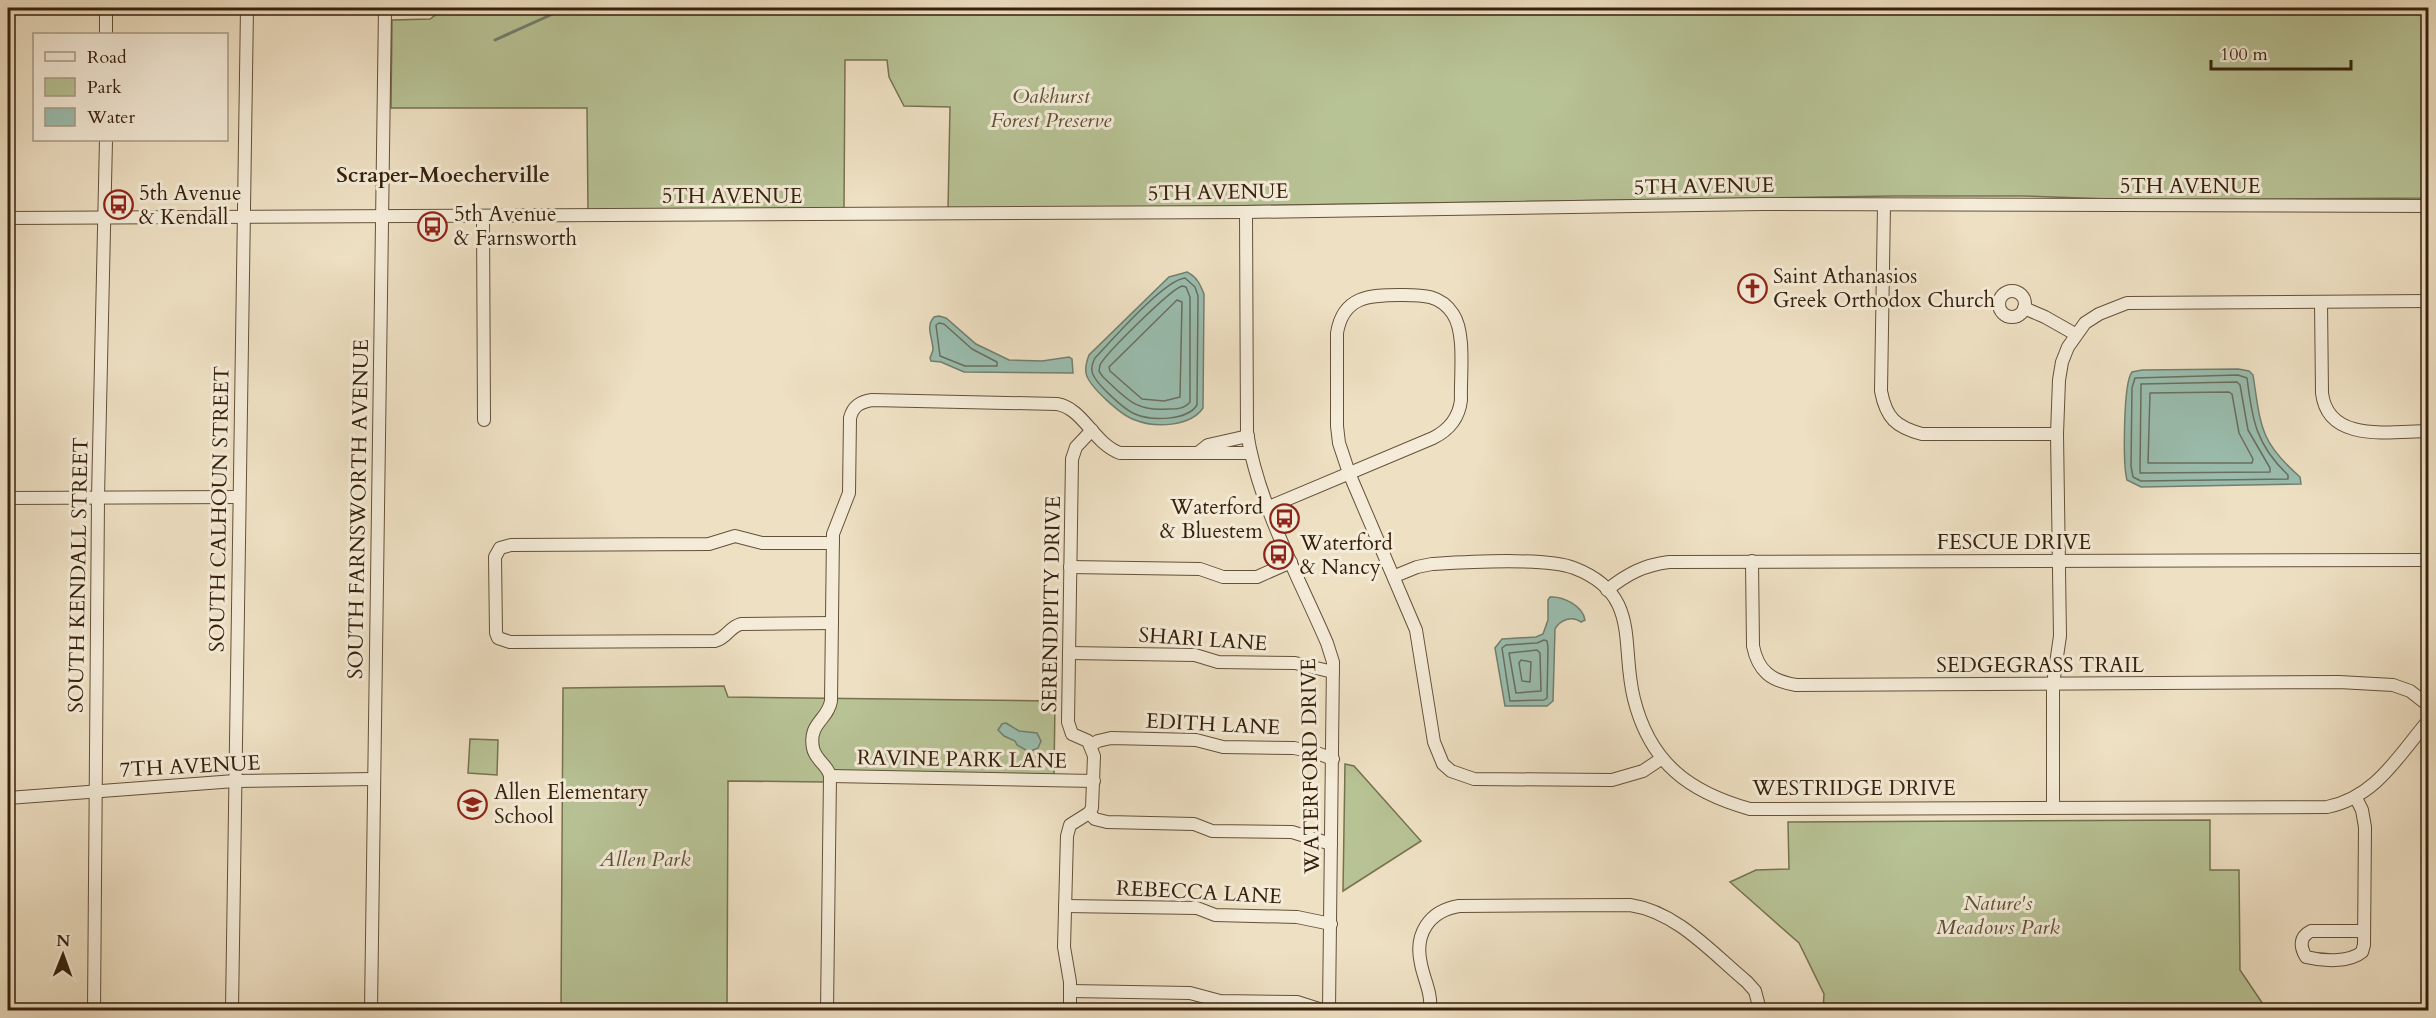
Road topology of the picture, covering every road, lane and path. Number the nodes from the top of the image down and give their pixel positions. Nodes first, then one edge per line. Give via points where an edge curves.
1 (106, 8) edge
2 (247, 8) edge
3 (385, 8) edge
4 (106, 33) edge
5 (106, 141) edge
6 (1884, 205) junction
7 (2428, 206) edge
8 (1246, 212) junction
9 (382, 216) junction
10 (105, 217) junction
11 (242, 217) junction
12 (483, 217) junction
13 (8, 218) edge
14 (2428, 301) edge
15 (2321, 302) junction
16 (2024, 308) dead end
17 (2075, 334) junction
18 (484, 420) dead end
19 (1092, 430) junction
20 (2428, 431) edge
21 (2057, 434) junction
22 (1248, 436) junction
23 (1198, 453) junction
24 (1250, 453) junction
25 (1348, 473) junction
26 (98, 497) junction
27 (8, 498) edge
28 (238, 498) junction
29 (1269, 507) junction
30 (833, 543) junction
31 (2428, 560) edge
32 (1752, 561) junction
33 (2059, 561) junction
34 (1291, 562) junction
35 (1071, 567) junction
36 (1395, 576) junction
37 (1607, 590) junction
38 (832, 623) junction
39 (1069, 653) junction
40 (1333, 672) junction
41 (2053, 684) junction
42 (2428, 705) edge
43 (2428, 721) edge
44 (1091, 745) junction
45 (1333, 759) junction
46 (1661, 759) junction
47 (830, 776) junction
48 (374, 779) junction
49 (236, 781) junction
50 (1094, 781) junction
51 (95, 790) junction
52 (8, 798) edge
53 (2356, 798) junction
54 (2053, 807) junction
55 (1089, 813) junction
56 (1332, 844) junction
57 (1065, 906) junction
58 (1330, 924) junction
59 (2364, 931) junction
60 (1070, 991) junction
61 (94, 1011) edge
62 (232, 1011) edge
63 (370, 1011) edge
64 (827, 1011) edge
65 (1070, 1011) edge
66 (1322, 1011) edge
67 (1329, 1011) edge
68 (1430, 1011) edge
69 (1760, 1011) edge

1 - 4 street
2 - 11 street, SOUTH CALHOUN STREET
3 - 9 street, SOUTH FARNSWORTH AVENUE
5 - 10 street, SOUTH KENDALL STREET
6 - 7 street, 5TH AVENUE
6 - 8 street, 5TH AVENUE
6 - 21 street via 1884,408 1907,430 1922,434
8 - 12 street, 5TH AVENUE
8 - 22 street, WATERFORD DRIVE
9 - 11 street, 5TH AVENUE
9 - 12 street, 5TH AVENUE
9 - 48 street, SOUTH FARNSWORTH AVENUE
10 - 11 street, 5TH AVENUE
10 - 13 street, 5TH AVENUE
10 - 26 street, SOUTH KENDALL STREET
11 - 28 street, SOUTH CALHOUN STREET
12 - 18 street
14 - 15 street
15 - 17 street via 2127,303 2099,314
15 - 20 street via 2322,393 2330,414 2344,427 2358,431
16 - 17 street
17 - 21 street via 2062,362
19 - 23 street via 1109,448 1120,453
19 - 30 street via 1068,407 1057,404 872,400 860,403 850,418 849,493 834,527
19 - 35 street, SERENDIPITY DRIVE via 1076,447 1072,459
21 - 33 street
22 - 23 street via 1208,445
22 - 24 street, WATERFORD DRIVE
23 - 24 street
24 - 29 street, WATERFORD DRIVE
25 - 25 street via 1440,435 1456,416 1461,400 1460,333 1452,312 1438,299 1425,295 1366,296 1341,318 1336,333 1336,426
25 - 29 street
25 - 36 street
26 - 27 street
26 - 28 street
26 - 51 street, SOUTH KENDALL STREET
28 - 49 street, SOUTH CALHOUN STREET
29 - 34 street, WATERFORD DRIVE
30 - 38 street
30 - 38 street via 762,543 735,536 709,544 510,545 500,548 495,557 496,633 498,638 510,642 715,641 741,624
31 - 33 street, FESCUE DRIVE
32 - 33 street, FESCUE DRIVE
32 - 37 street, FESCUE DRIVE via 1654,563 1628,573
32 - 41 street, SEDGEGRASS TRAIL via 1755,657 1767,675 1781,683
33 - 41 street via 2060,636
34 - 35 street via 1257,577 1223,577 1200,569
34 - 40 street, WATERFORD DRIVE via 1327,643
35 - 39 street, SERENDIPITY DRIVE
36 - 37 street, WESTRIDGE DRIVE via 1432,564 1558,564 1584,572
36 - 46 street via 1416,630 1434,742 1443,764 1451,771 1474,779 1612,780 1643,771
37 - 46 street, WESTRIDGE DRIVE via 1624,620 1633,699
38 - 47 street via 830,708 818,721 812,741 815,754
39 - 40 street, SHARI LANE via 1195,654 1218,662 1295,663
39 - 44 street, SERENDIPITY DRIVE via 1069,729
40 - 45 street, WATERFORD DRIVE
41 - 42 street, SEDGEGRASS TRAIL via 2393,685 2410,691
41 - 54 street
43 - 53 street, WESTRIDGE DRIVE via 2379,780
44 - 45 street, EDITH LANE via 1111,738 1196,740 1223,747 1304,749
44 - 50 street
45 - 56 street, WATERFORD DRIVE
46 - 54 street, WESTRIDGE DRIVE via 1703,792 1750,809
47 - 50 street, RAVINE PARK LANE
47 - 64 street
48 - 49 street, 7TH AVENUE
48 - 63 street, SOUTH FARNSWORTH AVENUE
49 - 51 street, 7TH AVENUE
49 - 62 street, SOUTH CALHOUN STREET
50 - 55 street
51 - 52 street, 7TH AVENUE
51 - 61 street, SOUTH KENDALL STREET
53 - 54 street, WESTRIDGE DRIVE via 2315,808
53 - 59 street via 2365,827
55 - 56 street via 1107,822 1194,824 1212,831 1292,832
55 - 57 street via 1074,821 1068,830
56 - 58 street, WATERFORD DRIVE
57 - 58 street, REBECCA LANE via 1197,908 1215,915 1297,917
57 - 60 street via 1064,955
58 - 67 street, WATERFORD DRIVE
59 - 59 street via 2362,952 2356,957 2313,959 2303,952 2305,934
60 - 65 street
60 - 66 street via 1190,993 1220,1001 1297,1002
68 - 69 street via 1419,942 1426,923 1443,910 1460,906 1630,904 1672,919 1747,982 1755,991

